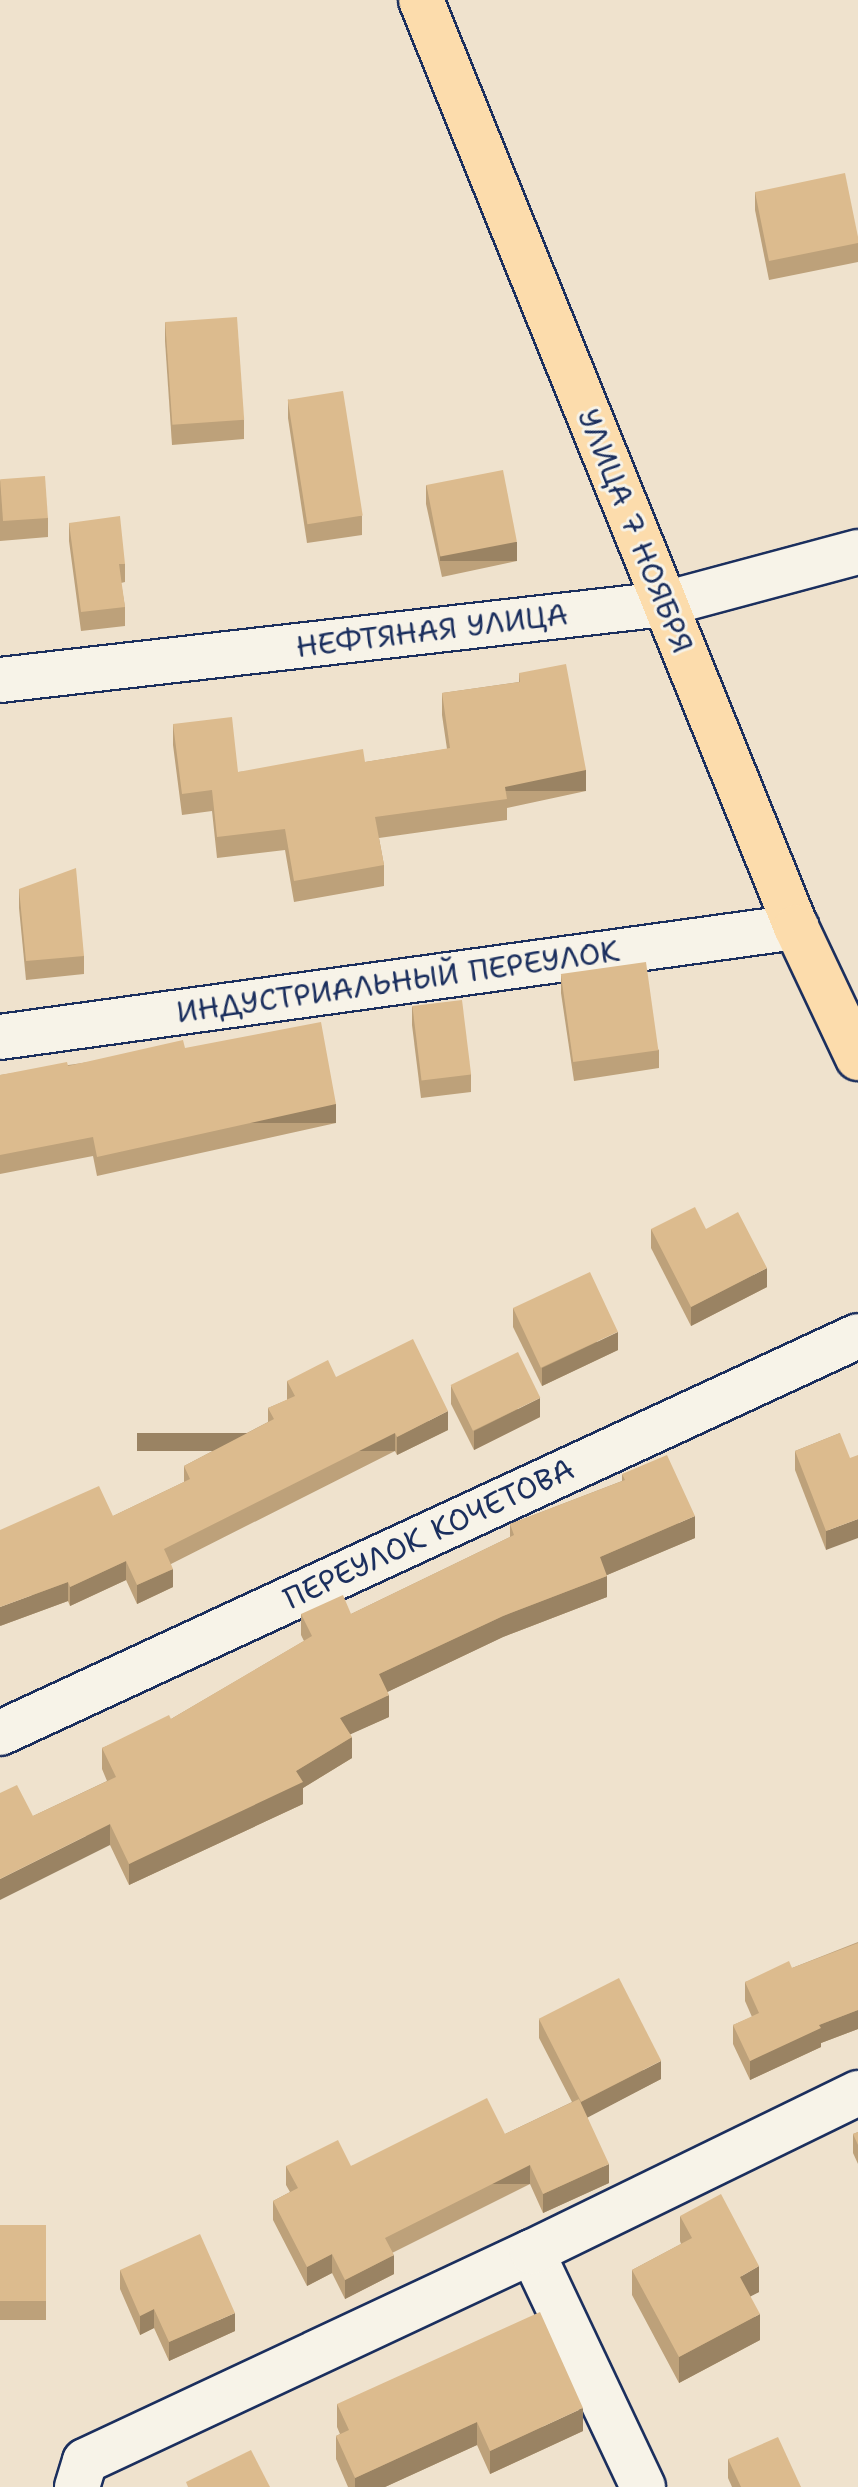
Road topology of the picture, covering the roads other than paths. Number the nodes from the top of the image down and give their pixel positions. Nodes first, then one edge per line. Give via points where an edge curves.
1 (421, 0) edge
2 (858, 552) edge
3 (664, 604) junction
4 (0, 680) edge
5 (796, 927) junction
6 (0, 1037) edge
7 (858, 1058) edge
8 (858, 1336) edge
9 (0, 1733) edge
10 (858, 2093) edge
11 (532, 2252) junction
12 (77, 2487) edge
13 (643, 2487) edge

1 - 3 main road, УЛИЦА 7 НОЯБРЯ
2 - 3 street, НЕФТЯНАЯ УЛИЦА
3 - 4 street, НЕФТЯНАЯ УЛИЦА
3 - 5 main road, УЛИЦА 7 НОЯБРЯ
5 - 6 street, ИНДУСТРИАЛЬНЫЙ ПЕРЕУЛОК
5 - 7 main road, УЛИЦА 7 НОЯБРЯ
8 - 9 street, ПЕРЕУЛОК КОЧЕТОВА
10 - 11 street
11 - 12 street via 85,2461
11 - 13 street

